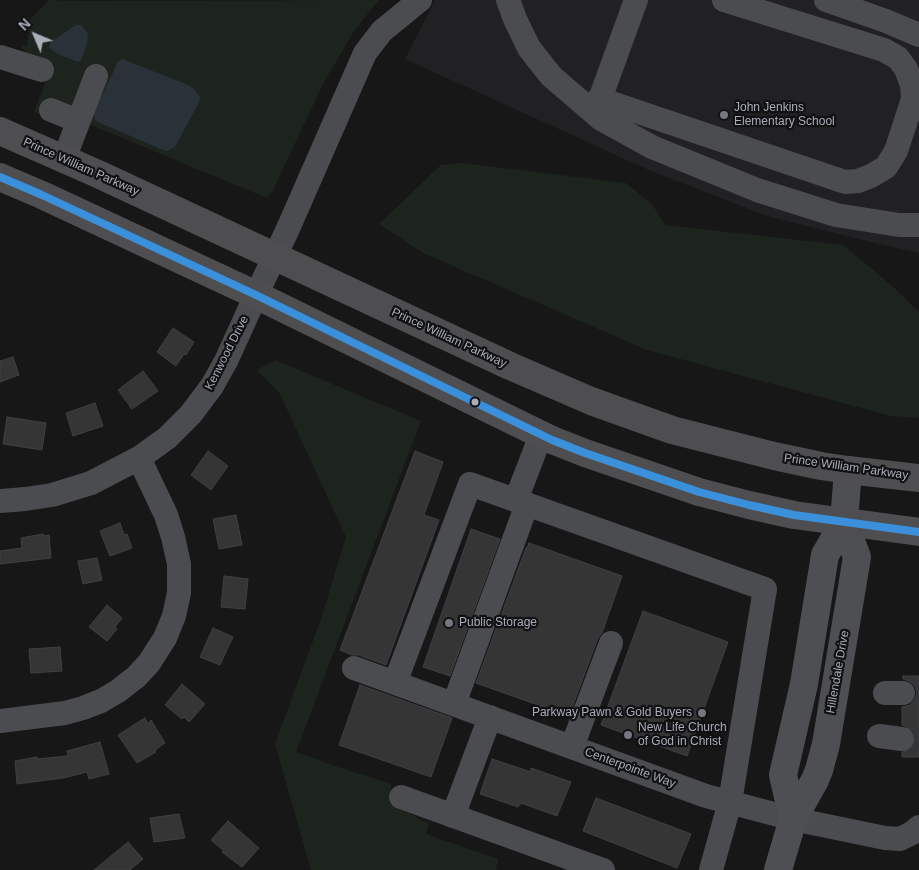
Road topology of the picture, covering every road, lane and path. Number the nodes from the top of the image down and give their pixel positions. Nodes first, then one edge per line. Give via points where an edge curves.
1 (420, 0) edge
2 (508, 0) edge
3 (724, 0) edge
4 (826, 0) edge
5 (634, 4) edge
6 (919, 35) edge
7 (0, 57) edge
8 (42, 70) dead end
9 (96, 76) dead end
10 (593, 103) junction
11 (51, 110) dead end
12 (78, 121) junction
13 (0, 131) edge
14 (64, 159) junction
15 (0, 177) edge
16 (919, 225) edge
17 (274, 257) junction
18 (256, 295) junction
19 (542, 435) junction
20 (138, 458) junction
21 (848, 470) junction
22 (919, 478) edge
23 (0, 501) edge
24 (521, 502) junction
25 (844, 522) junction
26 (919, 532) edge
27 (610, 643) dead end
28 (354, 668) dead end
29 (395, 683) junction
30 (471, 711) junction
31 (0, 721) edge
32 (572, 747) junction
33 (401, 797) dead end
34 (730, 802) junction
35 (453, 816) junction
36 (793, 818) junction
37 (919, 828) edge
38 (603, 870) edge
39 (711, 870) edge
40 (778, 870) edge

1 - 17 street, Kenwood Drive via 382,31 365,53
2 - 10 street via 529,48 551,76
3 - 10 street via 884,50 898,58 906,68 914,99 896,151 886,166 871,176 844,182
4 - 6 street
5 - 10 street
7 - 8 street
9 - 12 street
10 - 16 street via 601,119 652,147 756,190 836,215
11 - 12 street
12 - 14 street
13 - 14 highway, Prince William Parkway
14 - 17 highway, Prince William Parkway
15 - 18 highway
17 - 18 street, Kenwood Drive
17 - 21 highway, Prince William Parkway via 510,366 623,413 672,430 765,454
18 - 19 highway
18 - 20 street, Kenwood Drive via 212,386 167,438
19 - 24 street
19 - 25 highway via 699,492 788,513
20 - 23 street, Kenwood Drive via 98,479 52,495
20 - 31 street via 166,515 179,564 179,593 165,638 136,677 101,701 65,713
21 - 22 highway, Prince William Parkway
21 - 25 main road
24 - 29 street via 470,484
24 - 30 street
24 - 34 street via 765,588
25 - 26 highway
25 - 36 main road via 825,555 804,684 783,775
27 - 32 street
28 - 29 street, Centerpointe Way
29 - 30 street, Centerpointe Way
30 - 32 street, Centerpointe Way
30 - 35 street
32 - 34 street, Centerpointe Way
33 - 35 street
34 - 36 street, Centerpointe Way
34 - 39 street
35 - 38 street
36 - 37 street, Centerpointe Way via 885,838 900,839
36 - 40 main road

